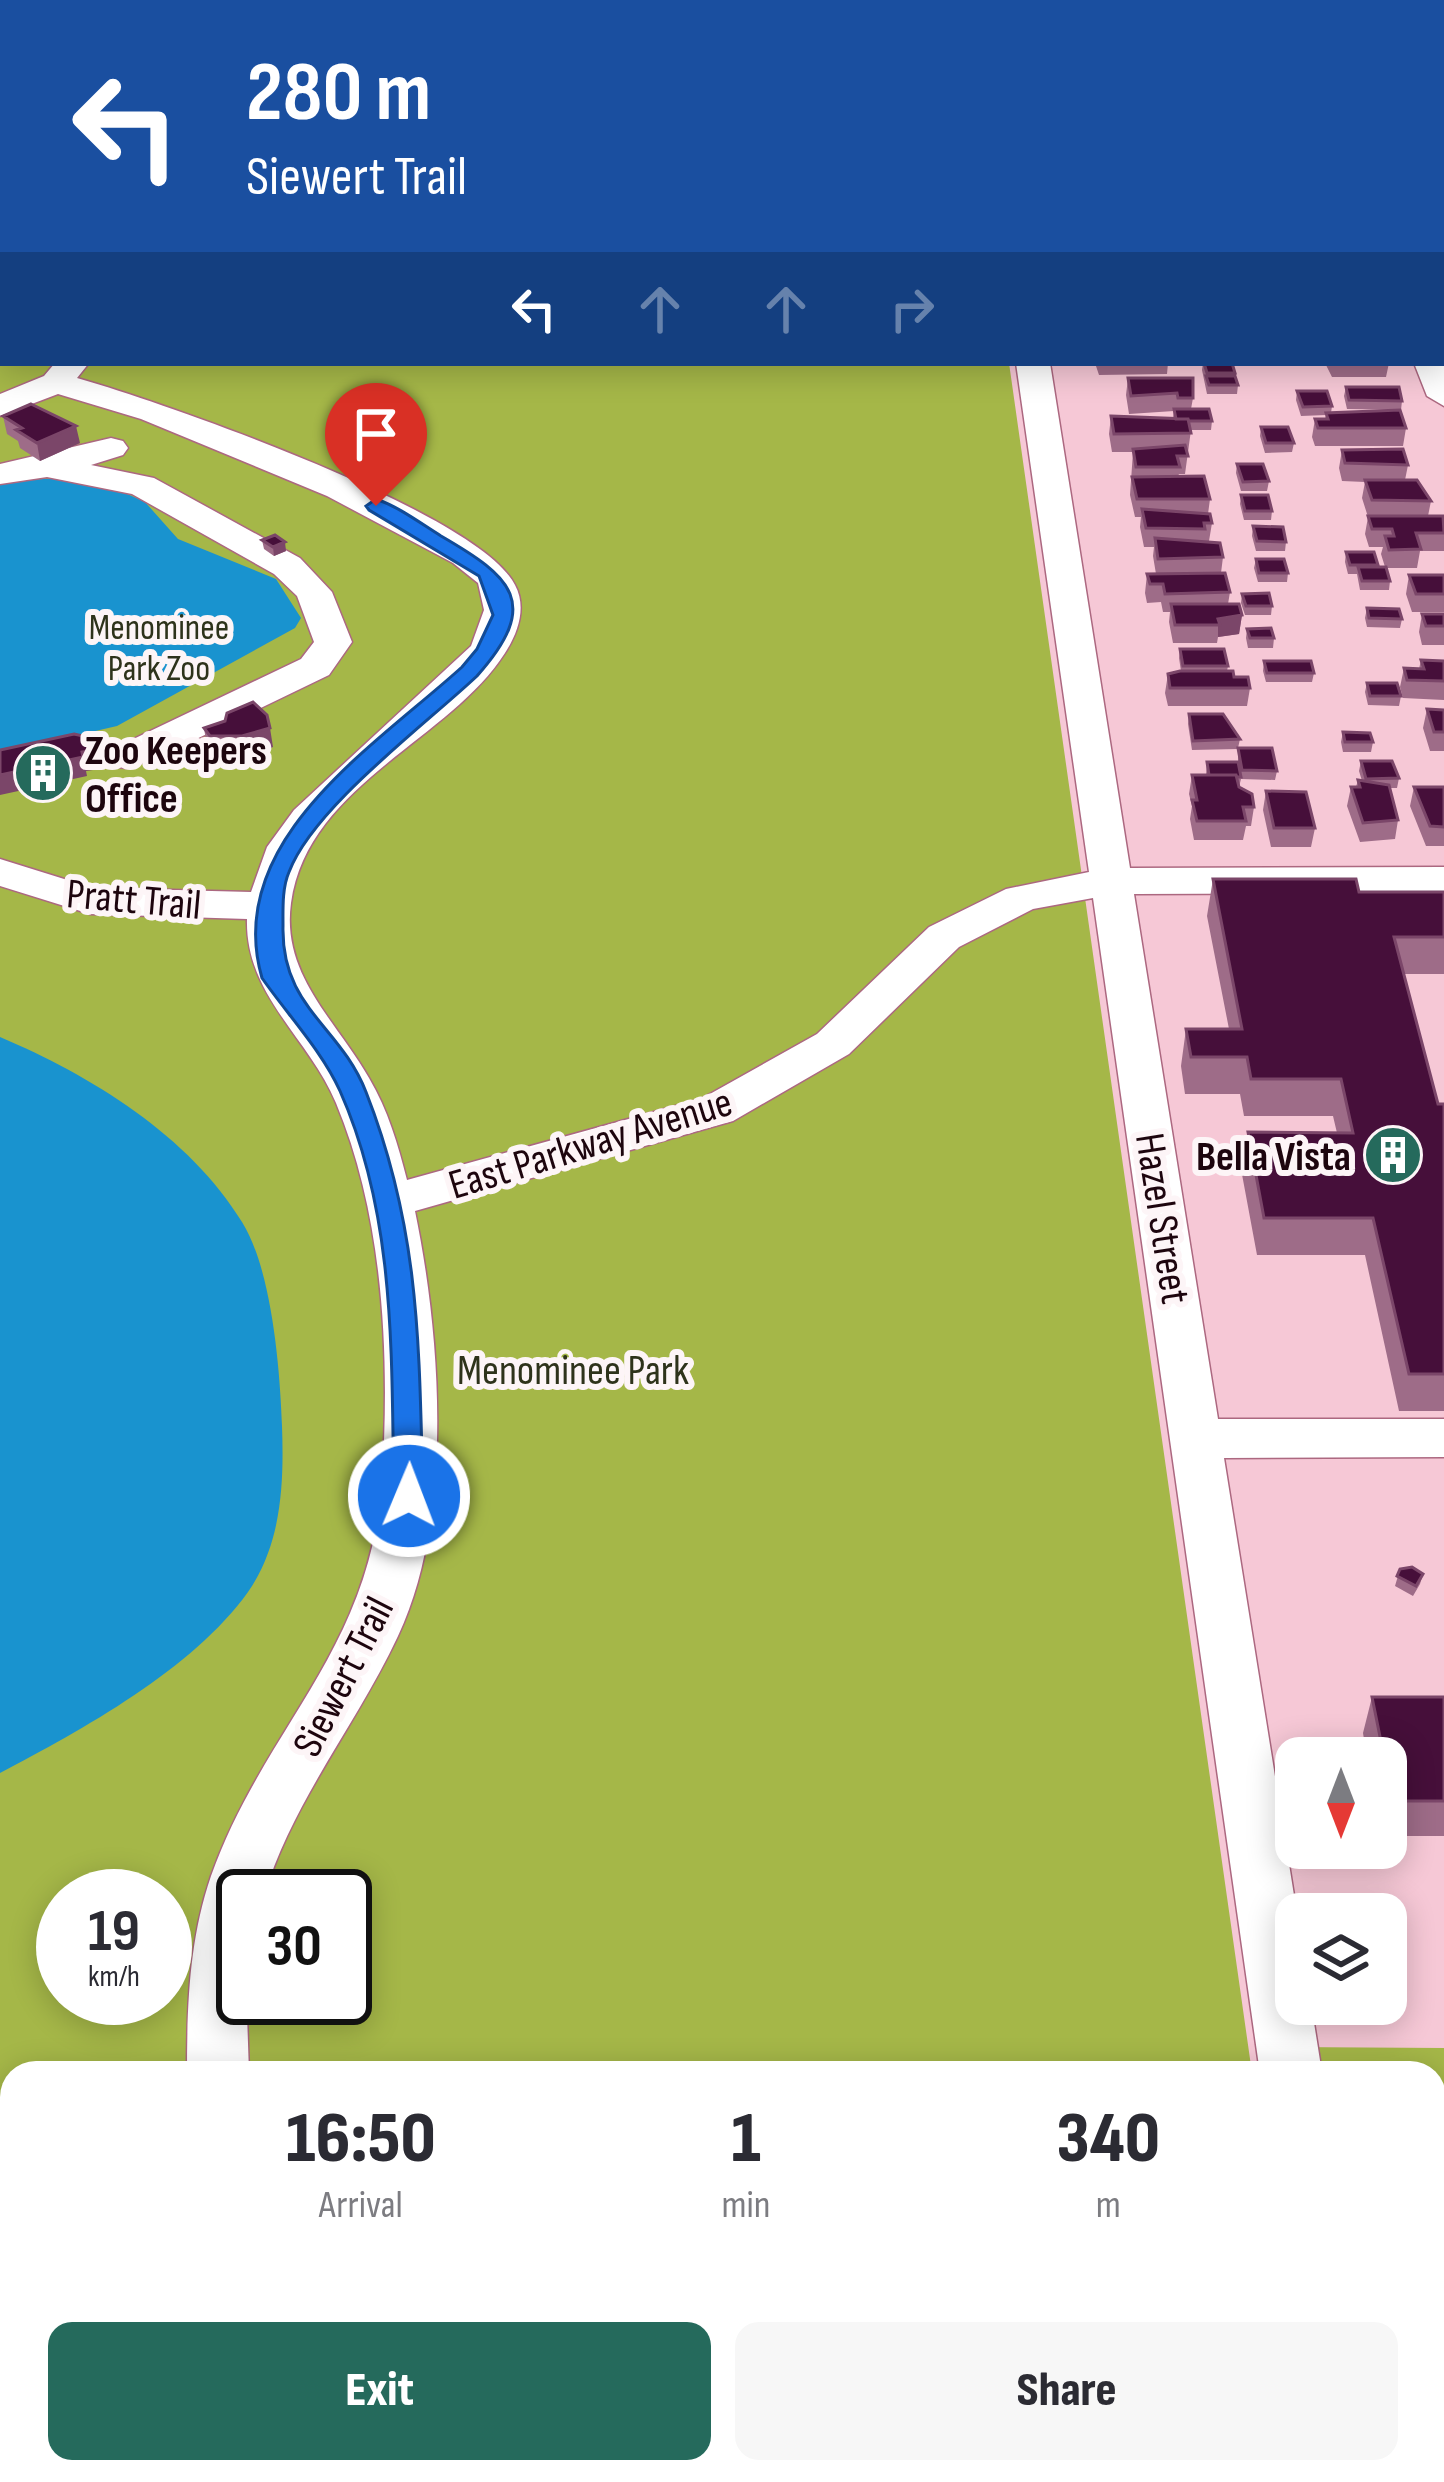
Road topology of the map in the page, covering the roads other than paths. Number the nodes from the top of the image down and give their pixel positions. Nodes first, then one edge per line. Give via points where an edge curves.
1 (1034, 366) edge
2 (1433, 366) edge
3 (64, 373) edge
4 (1444, 396) edge
5 (0, 406) edge
6 (111, 448) dead end
7 (47, 467) junction
8 (0, 473) edge
9 (0, 767) edge
10 (0, 872) edge
11 (1444, 880) edge
12 (1112, 881) junction
13 (271, 906) junction
14 (390, 1201) junction
15 (1444, 1438) edge
16 (1198, 1439) junction
17 (219, 2061) edge
18 (1289, 2061) edge

1 - 12 street, Hazel Street
2 - 4 street
3 - 5 street
3 - 13 street, Siewert Trail via 349,490 477,563 502,597 487,652 302,826 275,874
6 - 7 street
7 - 8 street
7 - 9 street via 142,485 250,543 314,592 333,641 315,667 145,749 126,756 74,749
10 - 13 street, Pratt Trail via 90,901
11 - 12 street, East Parkway Avenue
12 - 14 street, East Parkway Avenue via 1055,889 980,916 911,964 832,1044 717,1110
12 - 16 street, Hazel Street
13 - 14 street, Siewert Trail via 275,978 351,1087
14 - 17 street, Siewert Trail via 401,1255 409,1433 400,1542 373,1632 275,1799 239,1880 228,1914
15 - 16 street
16 - 18 street, Hazel Street

